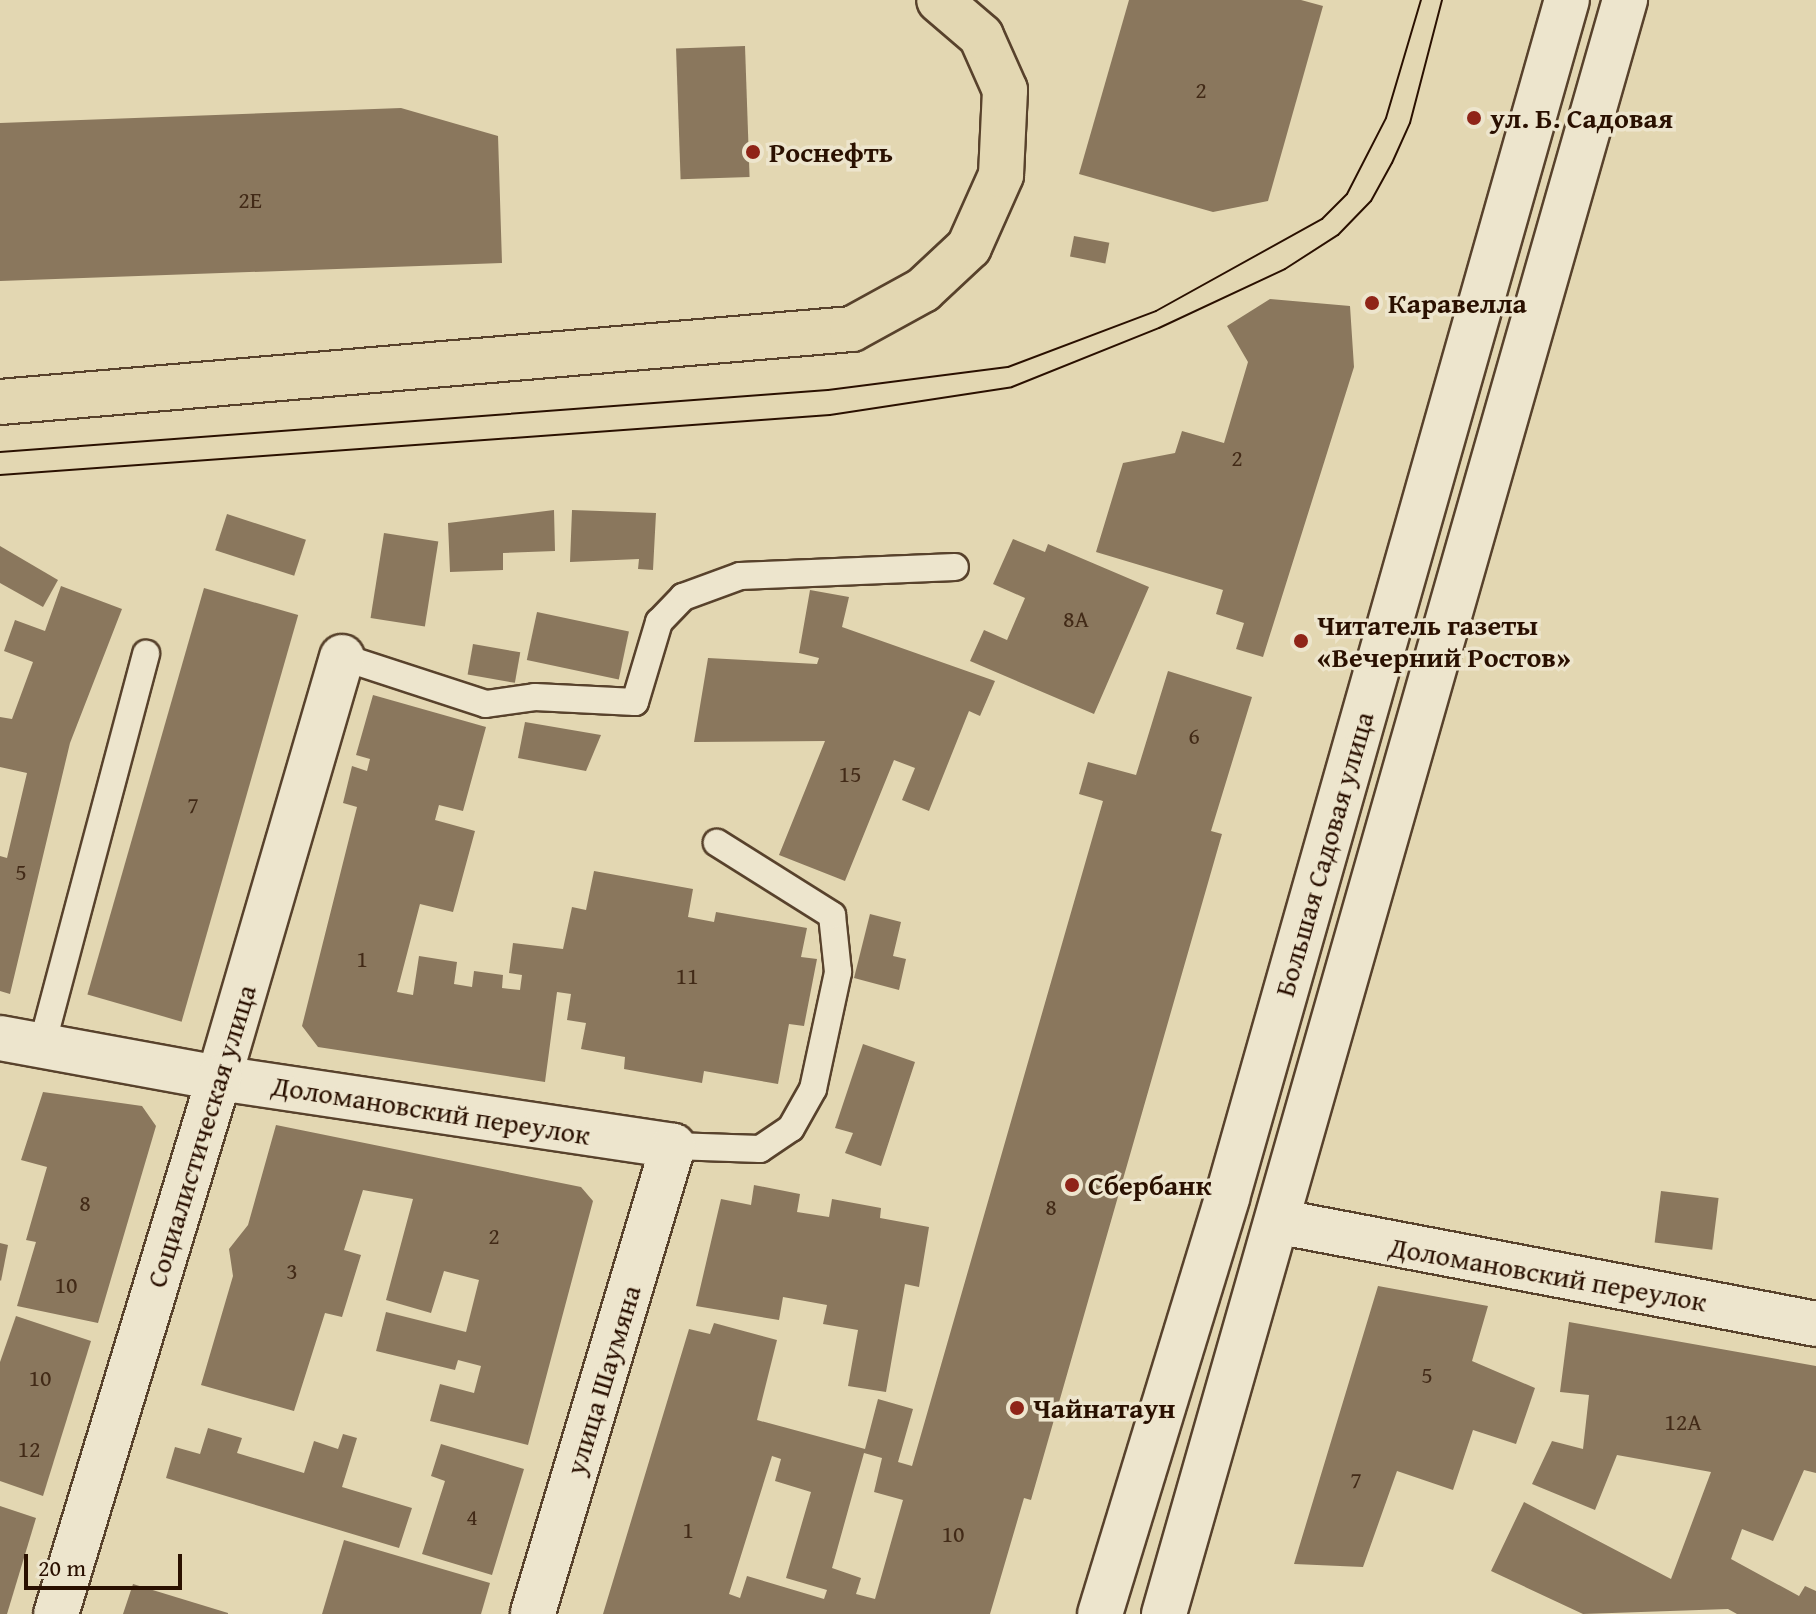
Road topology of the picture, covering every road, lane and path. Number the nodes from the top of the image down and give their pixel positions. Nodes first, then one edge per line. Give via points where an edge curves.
1 (939, 0) edge
2 (1567, 0) edge
3 (1625, 0) edge
4 (0, 402) edge
5 (955, 567) dead end
6 (146, 654) dead end
7 (342, 657) joint
8 (717, 843) dead end
9 (0, 1038) edge
10 (42, 1045) junction
11 (219, 1078) junction
12 (673, 1146) junction
13 (1281, 1222) junction
14 (1816, 1324) edge
15 (56, 1614) edge
16 (533, 1614) edge
17 (1100, 1614) edge
18 (1164, 1614) edge

1 - 4 main road via 981,36 1005,90 1001,175 969,247 923,290 852,329
2 - 17 main road, Большая Садовая улица via 1227,1198
3 - 13 main road, Большая Садовая улица via 1602,64
5 - 7 lane via 740,576 683,597 659,622 635,702 535,697 486,704
6 - 10 lane
7 - 11 main road, Социалистическая улица
8 - 12 lane via 832,915 838,972 813,1089 791,1128 760,1149
9 - 10 main road, Доломановский переулок
10 - 11 main road, Доломановский переулок
11 - 12 main road, Доломановский переулок
11 - 15 main road, Социалистическая улица
12 - 16 main road, улица Шаумяна
13 - 14 main road, Доломановский переулок
13 - 18 main road, Большая Садовая улица

